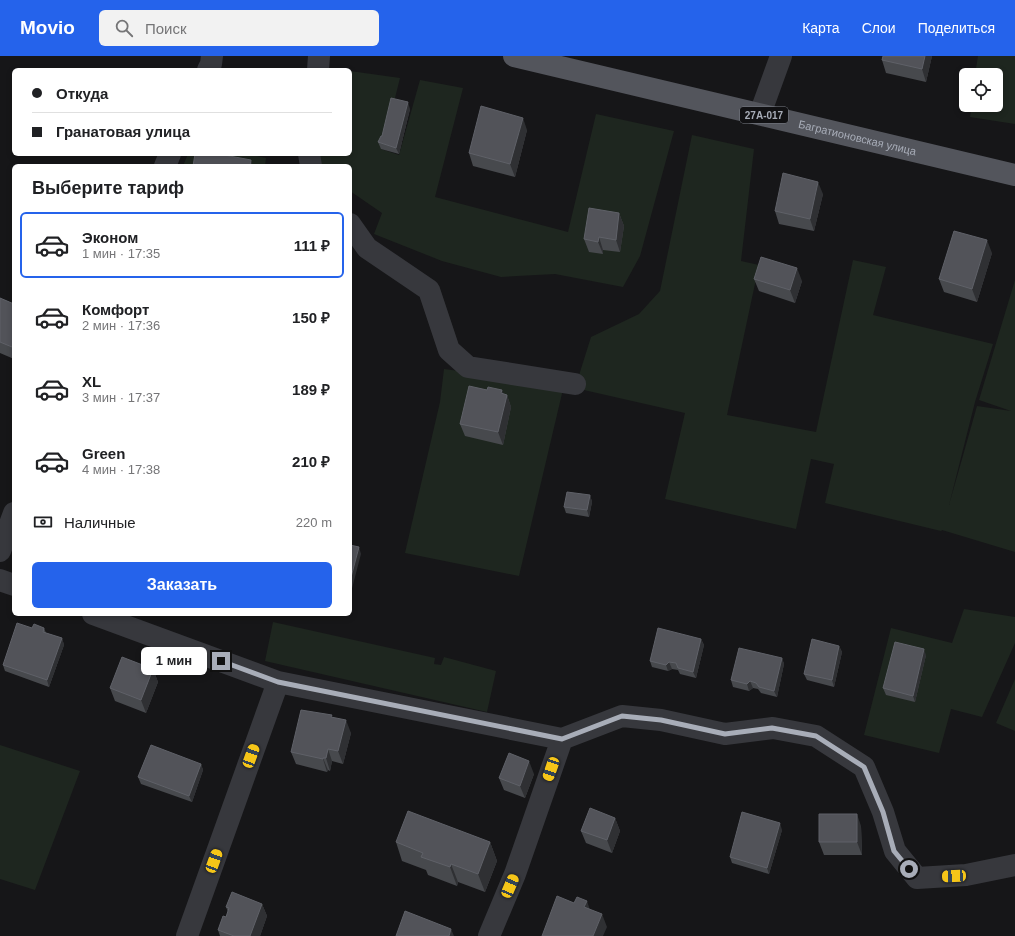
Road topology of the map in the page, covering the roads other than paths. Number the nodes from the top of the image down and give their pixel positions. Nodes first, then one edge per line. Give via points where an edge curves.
1 (212, 56) edge
2 (319, 56) edge
3 (514, 56) edge
4 (781, 56) edge
5 (209, 68) edge
6 (318, 68) edge
7 (760, 114) junction
8 (1015, 175) edge
9 (352, 227) edge
10 (575, 384) dead end
11 (12, 518) edge
12 (0, 551) edge
13 (0, 580) edge
14 (12, 584) edge
15 (98, 616) edge
16 (278, 682) junction
17 (562, 739) junction
18 (1015, 865) edge
19 (187, 936) edge
20 (489, 936) edge

1 - 5 street
2 - 6 street
3 - 7 main road, Багратионовская улица / 27А-017
4 - 7 street
7 - 8 main road, Багратионовская улица / 27А-017
9 - 10 street via 367,248 429,290 449,350 468,367
11 - 12 street
13 - 14 street
15 - 16 street
16 - 17 street
16 - 19 street
17 - 18 street via 622,716 661,720 725,734 772,728 816,736 864,767 883,812 894,851 916,878 966,875
17 - 20 street via 515,874

